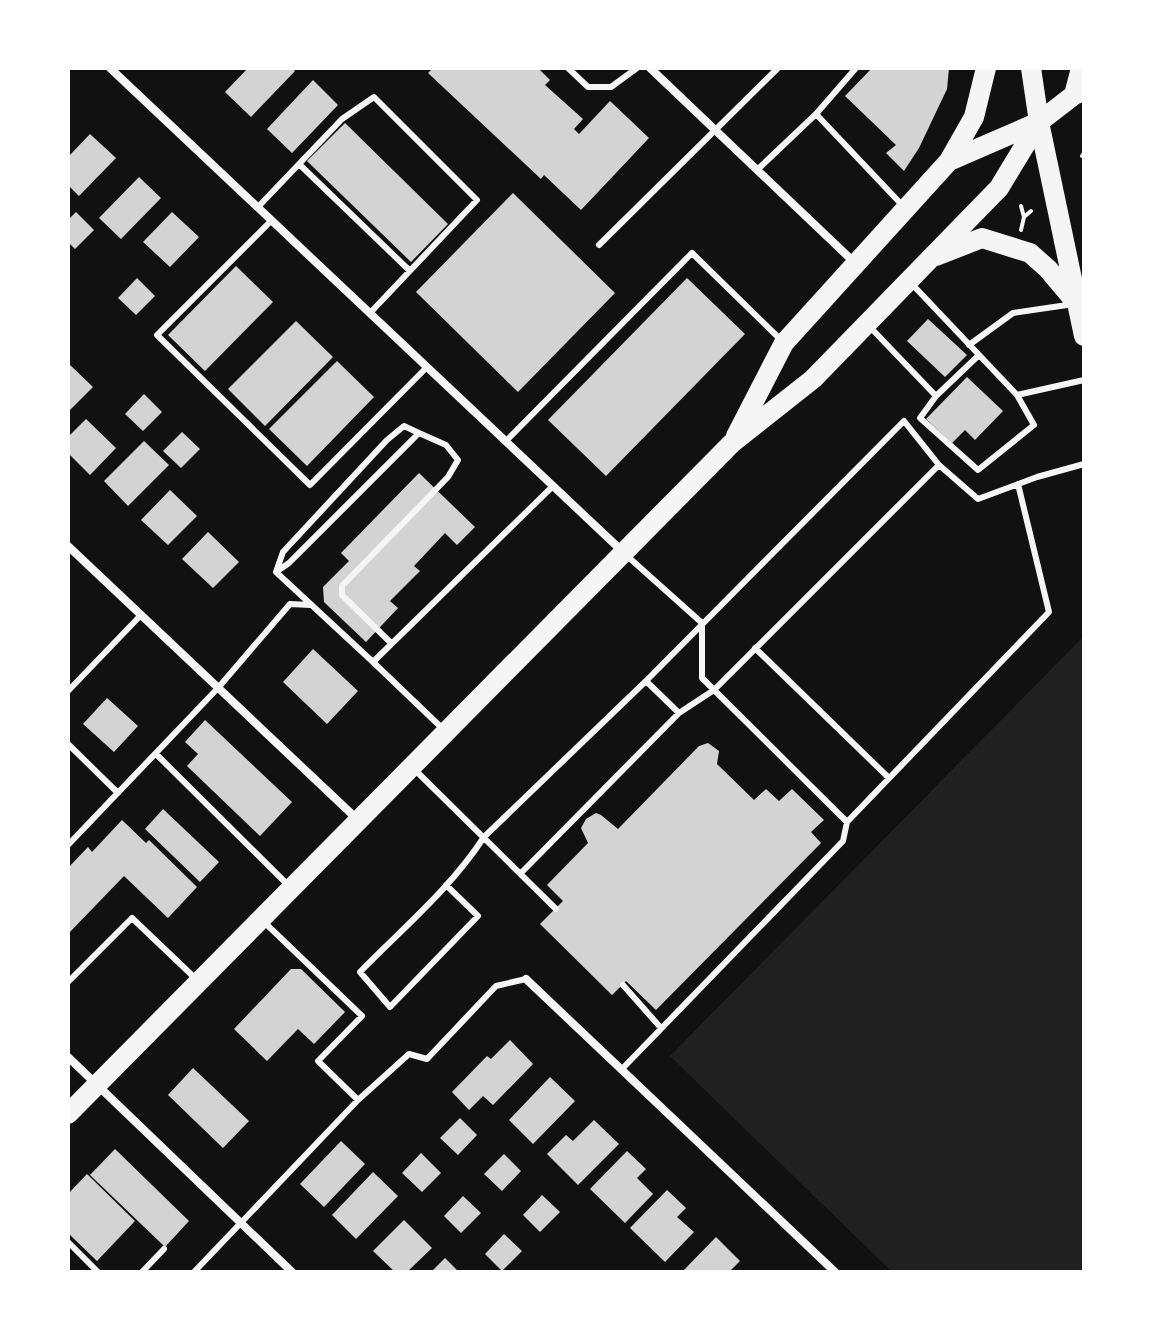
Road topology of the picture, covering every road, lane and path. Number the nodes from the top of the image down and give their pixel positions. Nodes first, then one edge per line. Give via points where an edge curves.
1 (110, 68) edge
2 (568, 68) edge
3 (637, 68) edge
4 (650, 68) edge
5 (778, 68) edge
6 (856, 68) edge
7 (986, 68) edge
8 (1031, 68) edge
9 (1081, 68) edge
10 (1079, 93) edge
11 (816, 114) junction
12 (1039, 122) junction
13 (716, 131) junction
14 (949, 161) junction
15 (299, 164) junction
16 (757, 170) junction
17 (1021, 206) dead end
18 (258, 207) junction
19 (906, 209) junction
20 (1031, 211) dead end
21 (272, 220) junction
22 (599, 245) dead end
23 (928, 259) junction
24 (856, 263) junction
25 (410, 271) junction
26 (908, 279) junction
27 (1077, 304) junction
28 (370, 313) junction
29 (866, 324) junction
30 (1084, 335) edge
31 (784, 343) junction
32 (969, 345) junction
33 (979, 355) junction
34 (427, 367) junction
35 (1084, 380) edge
36 (1017, 395) junction
37 (936, 396) junction
38 (419, 433) junction
39 (506, 441) junction
40 (732, 443) junction
41 (1084, 464) edge
42 (939, 465) junction
43 (1018, 484) junction
44 (553, 486) junction
45 (68, 546) edge
46 (624, 553) junction
47 (276, 572) junction
48 (311, 605) junction
49 (141, 615) junction
50 (702, 623) junction
51 (391, 643) junction
52 (755, 648) junction
53 (373, 662) junction
54 (646, 681) junction
55 (218, 688) junction
56 (714, 690) junction
57 (68, 691) edge
58 (679, 713) junction
59 (446, 731) junction
60 (68, 744) edge
61 (156, 754) junction
62 (411, 766) junction
63 (889, 778) junction
64 (118, 793) junction
65 (357, 820) junction
66 (847, 822) junction
67 (484, 837) junction
68 (68, 845) edge
69 (521, 873) junction
70 (446, 885) junction
71 (290, 888) junction
72 (556, 909) dead end
73 (260, 918) junction
74 (526, 979) joint
75 (198, 981) junction
76 (68, 982) edge
77 (623, 985) dead end
78 (661, 1028) junction
79 (68, 1057) edge
80 (622, 1069) junction
81 (97, 1084) junction
82 (358, 1100) junction
83 (68, 1114) edge
84 (241, 1223) junction
85 (68, 1242) edge
86 (164, 1249) dead end
87 (98, 1272) edge
88 (142, 1272) edge
89 (194, 1272) edge
90 (292, 1272) edge
91 (835, 1272) edge

1 - 18 street
2 - 3 lane via 588,87 611,87
4 - 13 street
5 - 13 lane
6 - 11 lane
7 - 14 main road via 974,117
8 - 12 main road
9 - 10 main road
10 - 12 main road
11 - 16 lane
11 - 19 lane
12 - 14 main road
12 - 23 main road via 999,188
12 - 27 main road
13 - 16 street
13 - 22 lane
14 - 19 main road
15 - 18 lane
15 - 25 lane
15 - 25 lane via 342,119 374,97 477,200
16 - 24 street
17 - 20 path via 1024,217
18 - 21 street
19 - 24 main road
21 - 28 street
21 - 34 lane via 157,335 310,485
23 - 26 main road
23 - 27 main road via 982,238 1030,253
24 - 31 main road
25 - 28 lane
26 - 29 main road
26 - 32 lane
27 - 30 main road
27 - 32 lane via 1013,313
28 - 34 street
29 - 37 lane
29 - 40 main road via 813,379
31 - 39 lane via 692,253
31 - 40 main road
32 - 33 lane
33 - 36 lane
33 - 37 lane
34 - 39 street
35 - 36 lane
36 - 37 lane via 1034,425 978,470 920,418
38 - 47 lane
38 - 47 lane via 404,426 387,440 283,552
38 - 51 lane via 446,445 458,460 448,477 342,586 342,595
39 - 44 street
40 - 46 main road
41 - 43 lane
42 - 43 lane via 978,499
42 - 50 lane via 904,421
42 - 52 lane
43 - 63 lane via 1049,612
44 - 46 street
44 - 51 lane
45 - 49 street
46 - 50 lane
46 - 59 main road
47 - 48 lane
48 - 53 lane
48 - 55 lane via 290,604
49 - 55 street
49 - 57 lane
50 - 54 lane
50 - 56 lane via 702,678
51 - 53 lane
52 - 56 lane
52 - 63 lane
53 - 59 lane
54 - 58 lane
54 - 67 lane
55 - 61 lane
55 - 65 street
56 - 58 lane
56 - 66 lane
58 - 69 lane
59 - 62 main road
60 - 64 lane
61 - 64 lane
61 - 71 lane
62 - 65 main road
62 - 67 lane
63 - 66 lane
64 - 68 lane
65 - 71 main road
66 - 78 lane via 843,841
67 - 69 lane
67 - 70 lane
69 - 72 lane
70 - 70 lane via 360,972 390,1007 478,916
71 - 73 main road
73 - 75 main road
73 - 82 lane via 362,1016 318,1061
74 - 80 street
74 - 82 lane via 496,986 427,1059 409,1054
75 - 76 lane via 132,918
75 - 81 main road
77 - 78 lane
78 - 80 lane
79 - 81 street
80 - 91 street
81 - 83 main road
81 - 84 street
82 - 84 lane
84 - 89 lane
84 - 90 street
85 - 87 lane
86 - 88 lane

